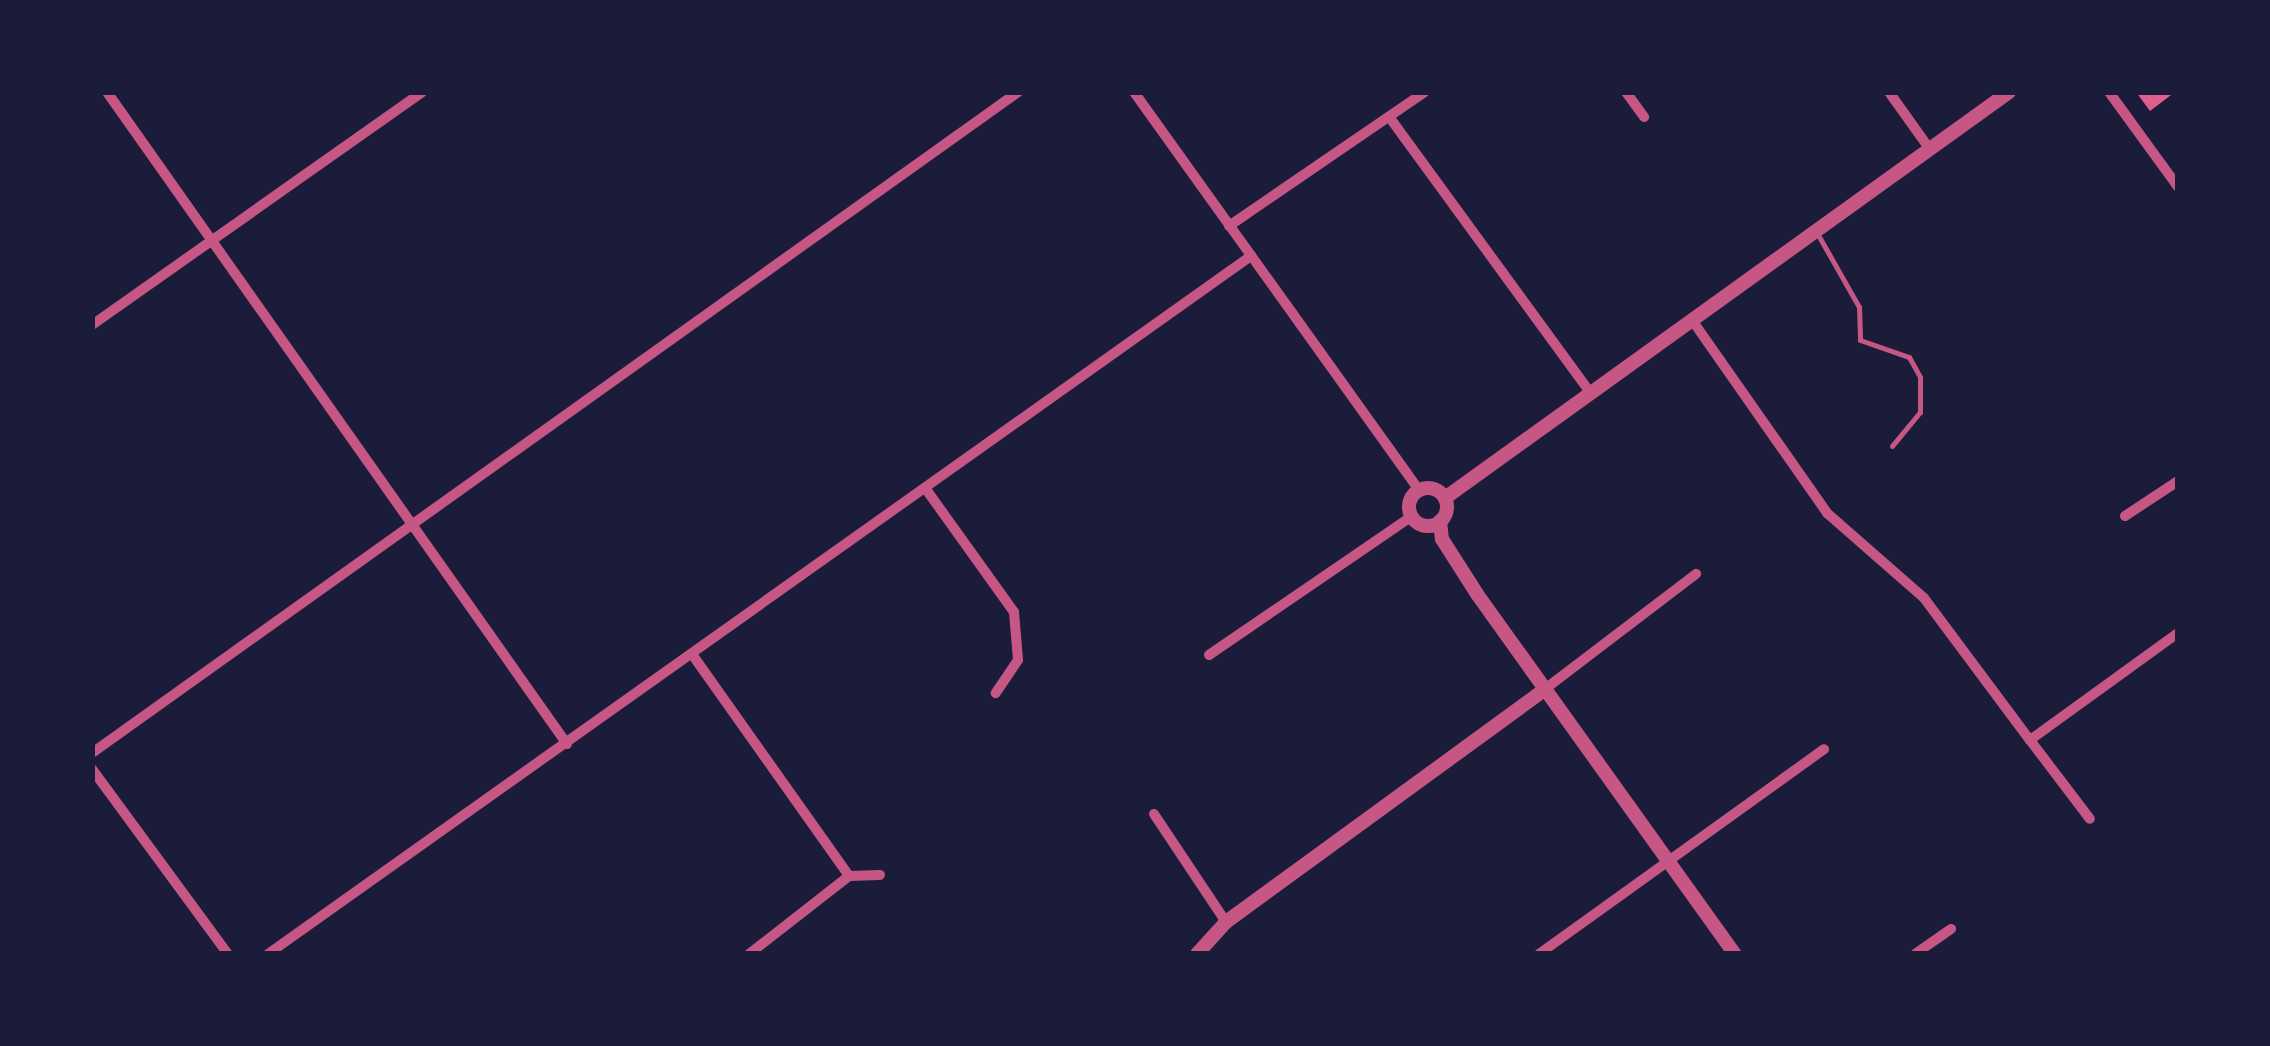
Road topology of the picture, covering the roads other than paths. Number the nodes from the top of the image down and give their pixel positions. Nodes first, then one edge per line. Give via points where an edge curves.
1 (107, 92) edge
2 (422, 92) edge
3 (1018, 92) edge
4 (1134, 92) edge
5 (1425, 92) edge
6 (1626, 92) edge
7 (1888, 92) edge
8 (2009, 92) edge
9 (2109, 92) edge
10 (1390, 118) junction
11 (1644, 118) dead end
12 (1929, 148) junction
13 (2178, 187) edge
14 (1229, 226) junction
15 (1815, 231) junction
16 (212, 241) junction
17 (1251, 256) junction
18 (1692, 320) junction
19 (92, 325) edge
20 (1590, 392) junction
21 (1892, 446) dead end
22 (2178, 481) edge
23 (1418, 490) junction
24 (928, 492) junction
25 (1445, 498) junction
26 (1412, 516) junction
27 (2126, 516) dead end
28 (1440, 521) junction
29 (414, 528) junction
30 (1696, 574) dead end
31 (2178, 633) edge
32 (1210, 655) dead end
33 (694, 657) junction
34 (1545, 689) junction
35 (996, 693) dead end
36 (2030, 740) junction
37 (566, 744) junction
38 (1824, 749) dead end
39 (92, 753) edge
40 (92, 768) edge
41 (1154, 814) dead end
42 (2090, 820) dead end
43 (1670, 863) junction
44 (880, 875) dead end
45 (849, 876) junction
46 (1226, 922) junction
47 (1950, 930) dead end
48 (228, 954) edge
49 (268, 954) edge
50 (749, 954) edge
51 (1197, 954) edge
52 (1539, 954) edge
53 (1735, 954) edge
54 (1915, 954) edge

1 - 16 street
2 - 16 street
3 - 29 street
4 - 14 street
5 - 10 street
6 - 11 street
7 - 12 street
8 - 12 street
9 - 13 street
10 - 14 street
10 - 20 street
12 - 15 street
14 - 17 street
15 - 18 street
15 - 21 lane via 1859,307 1860,340 1909,357 1920,378 1920,412
16 - 19 street
16 - 29 street
17 - 23 street
17 - 24 street
18 - 20 street
18 - 36 street via 1827,513 1924,598
20 - 25 street
22 - 27 street
23 - 25 street via 1436,490
23 - 26 street
24 - 33 street
24 - 35 street via 1014,612 1018,660
25 - 28 street
26 - 28 street via 1428,526
26 - 32 street
28 - 34 street via 1451,553
29 - 37 street
29 - 39 street
30 - 34 street
31 - 36 street
33 - 37 street
33 - 45 street
34 - 43 street
34 - 46 street
36 - 42 street
37 - 49 street
38 - 43 street
40 - 48 street
41 - 46 street
43 - 52 street
43 - 53 street
44 - 45 street
45 - 50 street
46 - 51 street
47 - 54 street

